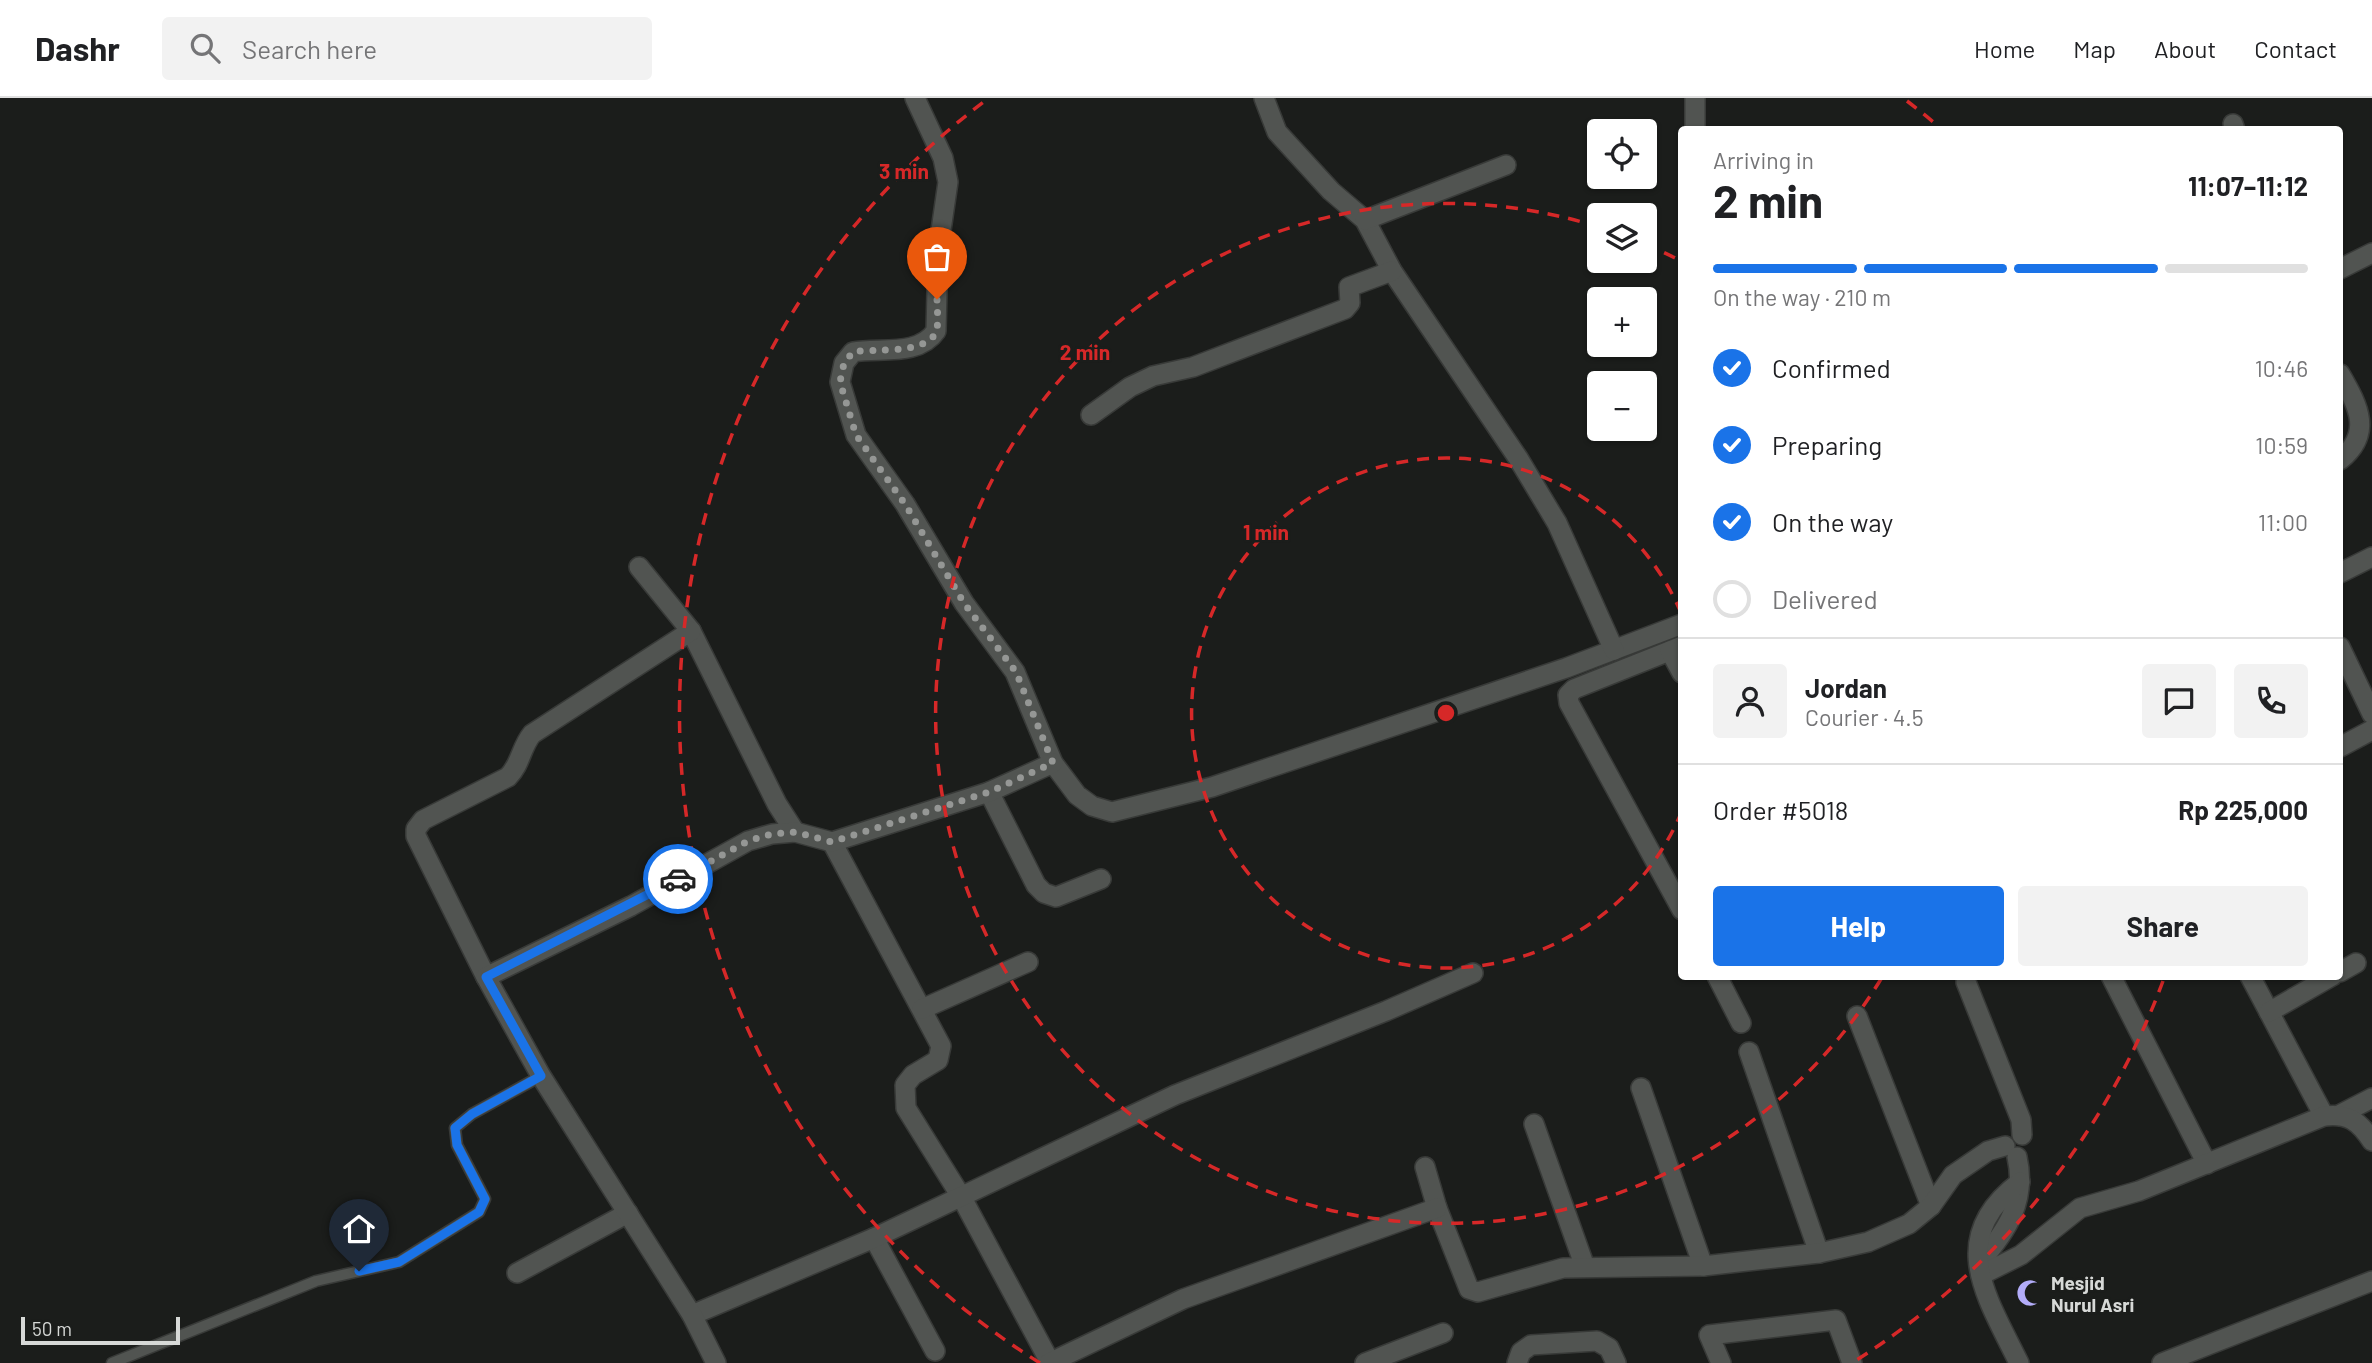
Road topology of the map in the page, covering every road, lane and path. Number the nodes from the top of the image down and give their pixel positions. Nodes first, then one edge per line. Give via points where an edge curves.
1 (915, 98) edge
2 (1264, 98) edge
3 (1695, 98) edge
4 (1695, 126) edge
5 (1506, 165) dead end
6 (1364, 220) junction
7 (2372, 253) edge
8 (2343, 268) edge
9 (1392, 271) junction
10 (2343, 380) edge
11 (1091, 415) dead end
12 (2343, 458) edge
13 (2372, 557) edge
14 (639, 567) dead end
15 (2343, 572) edge
16 (1678, 626) edge
17 (691, 631) junction
18 (1676, 648) edge
19 (1614, 650) junction
20 (2343, 653) edge
21 (2372, 714) edge
22 (2372, 730) edge
23 (2343, 745) edge
24 (1053, 763) junction
25 (989, 792) junction
26 (795, 832) junction
27 (832, 842) junction
28 (1101, 879) dead end
29 (1678, 903) edge
30 (1028, 962) dead end
31 (1473, 973) dead end
32 (486, 977) junction
33 (1719, 980) edge
34 (2113, 980) edge
35 (2252, 980) edge
36 (2325, 980) edge
37 (1966, 982) dead end
38 (922, 1009) junction
39 (2269, 1013) junction
40 (1857, 1016) dead end
41 (1741, 1023) dead end
42 (1749, 1052) dead end
43 (541, 1076) junction
44 (1642, 1088) dead end
45 (2372, 1098) edge
46 (2332, 1115) junction
47 (1534, 1124) dead end
48 (2372, 1141) edge
49 (2011, 1151) junction
50 (2207, 1164) junction
51 (1425, 1167) dead end
52 (962, 1198) junction
53 (1931, 1206) junction
54 (1437, 1208) junction
55 (628, 1213) junction
56 (874, 1238) junction
57 (1819, 1253) junction
58 (1703, 1266) junction
59 (1585, 1267) junction
60 (1980, 1269) junction
61 (517, 1273) dead end
62 (2372, 1281) edge
63 (692, 1315) junction
64 (1443, 1333) dead end
65 (1519, 1357) edge
66 (928, 1358) edge
67 (1072, 1358) edge
68 (112, 1363) edge
69 (716, 1363) edge
70 (1050, 1363) edge
71 (1365, 1363) edge
72 (1616, 1363) edge
73 (1721, 1363) edge
74 (1852, 1363) edge
75 (2020, 1363) edge
76 (2162, 1363) edge

1 - 24 street via 943,158 948,182 936,331 930,341 917,346 853,352 844,363 843,399 856,435 905,504 964,603 1016,672
2 - 6 street via 1277,132
3 - 4 street
5 - 6 street
6 - 9 street
7 - 8 street
9 - 11 street via 1352,285 1345,309 1193,367 1153,376
9 - 19 street via 1557,523
10 - 12 street via 2367,425 2364,440
13 - 15 street
14 - 17 street
16 - 19 street
17 - 26 street
17 - 32 street via 533,734 508,777 418,825 416,836
18 - 29 street via 1568,695
19 - 24 street via 1212,787 1112,813 1077,795
20 - 21 street
22 - 23 street
24 - 25 street
25 - 27 street
25 - 28 street via 1044,893 1056,897
26 - 27 street
26 - 32 street via 748,841 631,906
27 - 38 street
30 - 38 street
31 - 52 street via 1175,1095
32 - 43 street
33 - 41 street
34 - 50 street
35 - 39 street
36 - 39 street
37 - 49 street via 2021,1120 2022,1135 2010,1135
38 - 52 street via 942,1052 938,1060 909,1080 904,1100
39 - 46 street
40 - 53 street
42 - 57 street
43 - 55 street
43 - 68 lane via 455,1128 457,1145 485,1199 479,1212 465,1222 399,1262 316,1281
44 - 58 street
45 - 46 street
46 - 48 street via 2361,1125
46 - 50 street
47 - 59 street
49 - 53 street via 1968,1163 1953,1175
49 - 60 street via 2020,1182 1981,1230 1976,1243
50 - 60 street via 2080,1208 2021,1255
51 - 54 street
52 - 56 street
52 - 70 street
53 - 57 street via 1909,1224 1868,1242
54 - 59 street via 1469,1289 1478,1292 1563,1268
54 - 67 street via 1183,1299
55 - 61 street
55 - 63 street
56 - 63 street
56 - 66 street
57 - 58 street
58 - 59 street
60 - 75 street via 1987,1298
62 - 76 street
63 - 69 street
64 - 71 street
65 - 72 street via 1531,1345 1604,1343
67 - 70 street
73 - 74 street via 1709,1335 1836,1320

